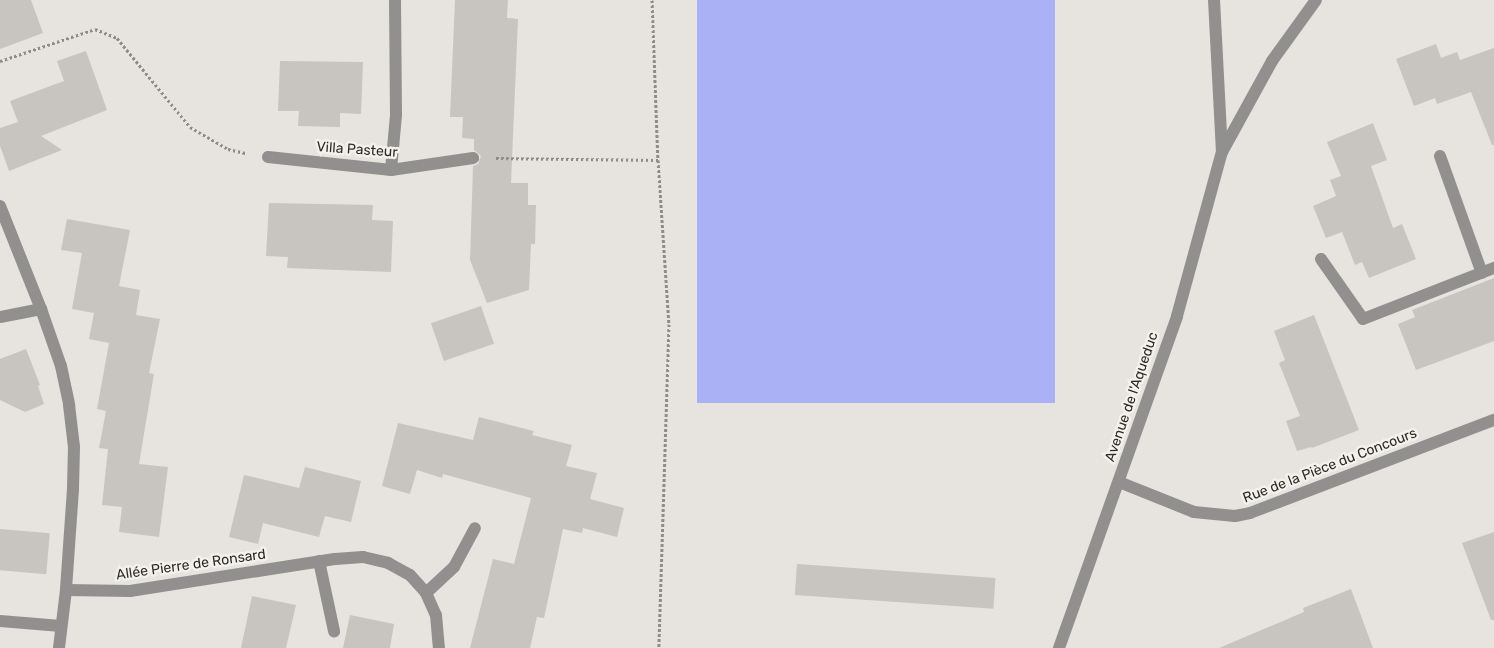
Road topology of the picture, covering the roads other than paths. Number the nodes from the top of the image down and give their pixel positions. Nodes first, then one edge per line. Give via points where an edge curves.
1 (395, 0) edge
2 (1214, 0) edge
3 (1316, 0) edge
4 (1222, 152) junction
5 (1440, 156) dead end
6 (268, 157) road end
7 (473, 158) road end
8 (391, 170) junction
9 (0, 206) edge
10 (1320, 259) dead end
11 (1488, 270) edge
12 (41, 309) junction
13 (0, 317) edge
14 (1494, 420) edge
15 (1119, 482) junction
16 (475, 528) dead end
17 (319, 562) junction
18 (66, 590) junction
19 (426, 593) junction
20 (0, 621) edge
21 (61, 626) junction
22 (334, 631) dead end
23 (59, 648) edge
24 (439, 648) edge
25 (1059, 648) edge

1 - 8 street via 396,116
2 - 4 street, Avenue de l'Aqueduc
3 - 4 street, Avenue de l'Aqueduc via 1272,61
4 - 15 street, Avenue de l'Aqueduc via 1176,316
5 - 11 street
6 - 8 street, Villa Pasteur
7 - 8 street, Villa Pasteur
9 - 12 street
10 - 11 street via 1363,318
12 - 13 street
12 - 18 street via 61,366 74,447
14 - 15 street, Rue de la Pièce du Concours via 1235,516 1194,512
15 - 25 street, Avenue de l'Aqueduc
16 - 19 street via 454,566
17 - 18 street, Allée Pierre de Ronsard via 130,590
17 - 19 street, Allée Pierre de Ronsard via 363,557 388,563 410,575
17 - 22 street
18 - 21 street
19 - 24 street, Allée Pierre de Ronsard via 436,615
20 - 21 street
21 - 23 street

